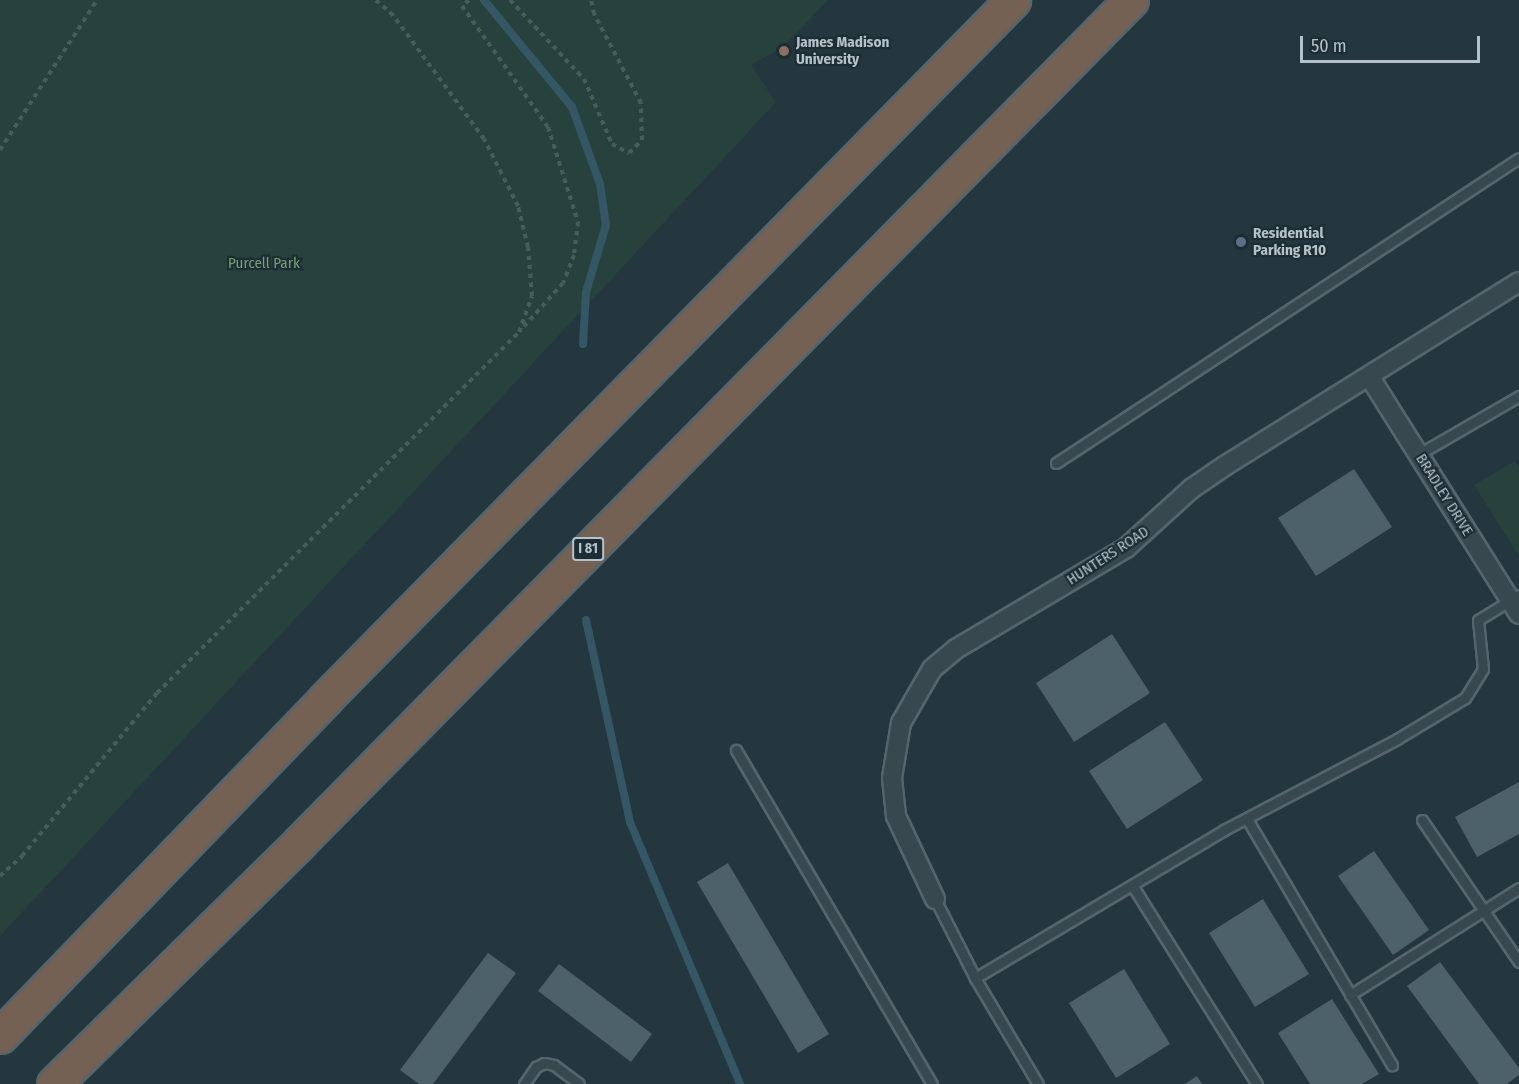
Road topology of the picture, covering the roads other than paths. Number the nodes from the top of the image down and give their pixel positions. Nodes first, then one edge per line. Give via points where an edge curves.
1 (1013, 0) edge
2 (1128, 4) edge
3 (1519, 158) edge
4 (1519, 282) edge
5 (1369, 376) junction
6 (1519, 396) edge
7 (1419, 454) junction
8 (1056, 463) dead end
9 (1516, 603) edge
10 (736, 750) dead end
11 (1247, 819) junction
12 (1422, 819) dead end
13 (1132, 885) junction
14 (1519, 888) edge
15 (935, 899) joint
16 (1482, 909) junction
17 (1519, 962) edge
18 (975, 978) junction
19 (1350, 996) junction
20 (0, 1036) edge
21 (1392, 1065) dead end
22 (54, 1084) edge
23 (524, 1084) edge
24 (579, 1084) edge
25 (932, 1084) edge
26 (1038, 1084) edge
27 (1257, 1084) edge

1 - 20 highway via 334,690
2 - 22 highway, I 81 via 315,826
3 - 8 lane
4 - 5 street, HUNTERS ROAD
5 - 7 street, BRADLEY DRIVE
5 - 15 street, HUNTERS ROAD via 1197,484 1126,548 956,648 932,669 901,723 892,778 896,816
6 - 7 lane
7 - 9 street, BRADLEY DRIVE
9 - 11 lane via 1478,620 1483,669 1465,698
10 - 25 lane
11 - 13 lane
11 - 19 lane
12 - 16 lane
13 - 18 lane
13 - 27 lane
14 - 16 lane
15 - 18 lane
16 - 17 lane
16 - 19 lane
18 - 26 lane
19 - 21 lane
23 - 24 lane via 536,1067 544,1063 554,1065

